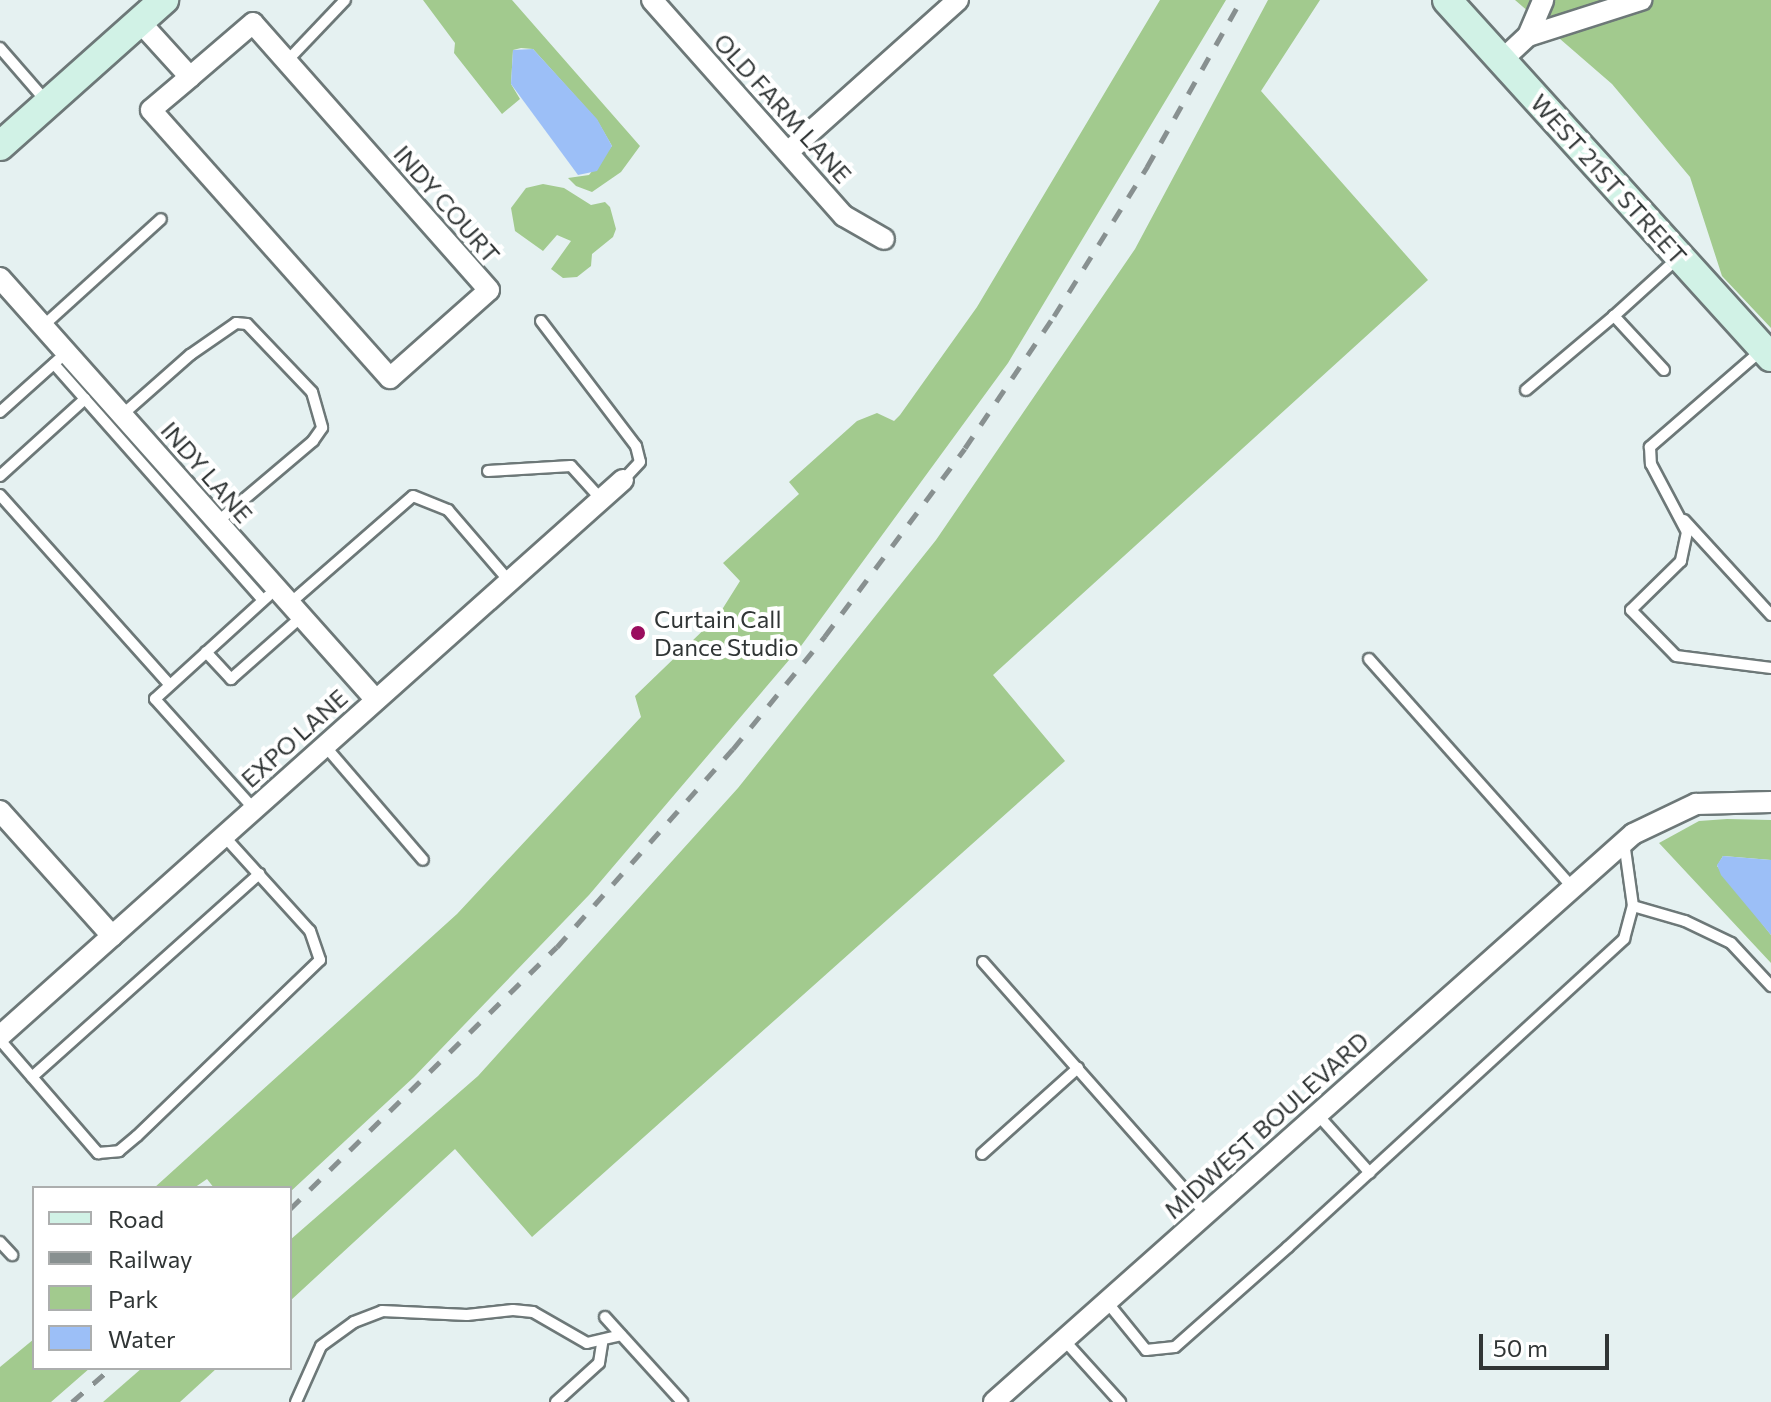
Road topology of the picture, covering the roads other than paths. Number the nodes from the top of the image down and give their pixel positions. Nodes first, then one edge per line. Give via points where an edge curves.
1 (164, 0) edge
2 (345, 0) edge
3 (652, 0) edge
4 (958, 0) edge
5 (1447, 0) edge
6 (1543, 0) edge
7 (1641, 0) edge
8 (140, 22) junction
9 (1528, 36) junction
10 (0, 48) edge
11 (1502, 60) junction
12 (287, 61) junction
13 (190, 77) junction
14 (48, 104) junction
15 (0, 146) edge
16 (788, 152) junction
17 (161, 219) dead end
18 (884, 239) dead end
19 (1679, 257) junction
20 (0, 278) edge
21 (1614, 316) junction
22 (541, 321) dead end
23 (43, 326) junction
24 (1767, 353) edge
25 (60, 358) junction
26 (1664, 370) dead end
27 (1526, 390) dead end
28 (85, 399) junction
29 (0, 412) edge
30 (122, 415) junction
31 (488, 471) dead end
32 (0, 476) edge
33 (623, 480) joint
34 (0, 495) edge
35 (601, 499) junction
36 (1683, 518) junction
37 (217, 522) junction
38 (509, 581) junction
39 (282, 602) junction
40 (1771, 615) edge
41 (206, 652) junction
42 (1369, 659) dead end
43 (1771, 668) edge
44 (169, 684) junction
45 (376, 700) junction
46 (325, 746) junction
47 (1771, 802) edge
48 (254, 809) junction
49 (0, 811) edge
50 (224, 836) junction
51 (1624, 841) junction
52 (423, 860) dead end
53 (259, 874) junction
54 (1572, 887) junction
55 (1633, 906) junction
56 (112, 936) junction
57 (983, 962) dead end
58 (1771, 986) edge
59 (1, 1033) edge
60 (1078, 1068) junction
61 (32, 1077) junction
62 (1317, 1114) junction
63 (982, 1154) dead end
64 (1370, 1173) junction
65 (1206, 1214) junction
66 (0, 1242) edge
67 (12, 1255) dead end
68 (1107, 1302) junction
69 (605, 1317) dead end
70 (621, 1335) junction
71 (1064, 1340) junction
72 (602, 1343) junction
73 (296, 1402) edge
74 (556, 1402) edge
75 (682, 1402) edge
76 (994, 1402) edge
77 (1120, 1402) edge

1 - 8 street
2 - 12 lane
3 - 16 street, OLD FARM LANE
4 - 16 street
5 - 11 street, WEST 21ST STREET
6 - 9 street
7 - 9 street
8 - 13 street
8 - 14 street
9 - 11 street
10 - 14 lane
11 - 19 street, WEST 21ST STREET
12 - 13 street, INDY COURT via 253,23
12 - 13 street, INDY COURT via 489,290 390,378 151,110
14 - 15 street
16 - 18 street, OLD FARM LANE via 844,216
17 - 23 lane
19 - 21 lane
19 - 24 street, WEST 21ST STREET
20 - 23 street, INDY LANE
21 - 26 lane
21 - 27 lane
22 - 33 lane via 636,446 640,462
23 - 25 street, INDY LANE
24 - 36 lane via 1650,447 1651,464
25 - 28 lane
25 - 29 lane
25 - 30 street, INDY LANE
28 - 32 lane
28 - 39 lane
30 - 37 street, INDY LANE
30 - 37 lane via 236,323 247,324 312,392 322,428 313,441
31 - 35 lane via 571,466
33 - 35 street, EXPO LANE
34 - 44 lane
35 - 38 street, EXPO LANE
36 - 40 lane
36 - 43 lane via 1687,532 1681,561 1631,610 1676,656
37 - 39 street, INDY LANE
38 - 39 lane via 448,510 413,496
38 - 45 street, EXPO LANE
39 - 41 lane
39 - 41 lane via 231,679
39 - 45 street, INDY LANE
41 - 44 lane
42 - 54 lane
44 - 48 lane via 155,702
45 - 46 street, EXPO LANE
46 - 48 street, EXPO LANE
46 - 52 lane
47 - 51 street, MIDWEST BOULEVARD via 1722,800 1690,806 1655,820
48 - 50 street, EXPO LANE
49 - 56 street
50 - 53 lane
50 - 56 street, EXPO LANE
51 - 54 street, MIDWEST BOULEVARD
51 - 55 lane
53 - 61 lane
53 - 61 lane via 310,931 320,950 318,967 137,1136 119,1151 98,1153
54 - 62 street, MIDWEST BOULEVARD
55 - 58 lane via 1685,921 1731,943
55 - 64 lane via 1624,939
56 - 59 street, EXPO LANE
57 - 60 lane
59 - 61 lane
60 - 63 lane
60 - 65 lane
62 - 64 lane
62 - 65 street, MIDWEST BOULEVARD
64 - 68 lane via 1175,1347 1146,1350
65 - 68 street, MIDWEST BOULEVARD
66 - 67 lane
68 - 71 street, MIDWEST BOULEVARD
69 - 70 lane
70 - 72 lane
70 - 75 lane
71 - 76 street, MIDWEST BOULEVARD
71 - 77 lane
72 - 73 lane via 587,1343 533,1312 382,1311 354,1322 321,1346
72 - 74 lane via 599,1363

